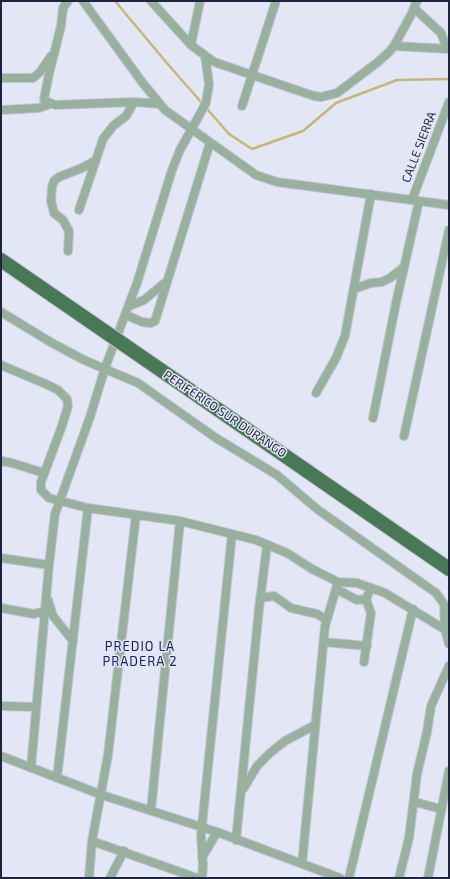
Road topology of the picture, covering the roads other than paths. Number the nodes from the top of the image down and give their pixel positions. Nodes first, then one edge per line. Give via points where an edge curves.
1 (68, 1) edge
2 (83, 1) edge
3 (151, 1) edge
4 (200, 1) edge
5 (276, 1) edge
6 (415, 4) edge
7 (191, 45) junction
8 (394, 46) junction
9 (448, 48) edge
10 (56, 49) junction
11 (205, 56) junction
12 (253, 76) junction
13 (1, 78) edge
14 (134, 102) junction
15 (449, 102) edge
16 (50, 104) junction
17 (160, 104) junction
18 (242, 106) dead end
19 (1, 110) edge
20 (191, 129) junction
21 (210, 143) junction
22 (96, 160) junction
23 (371, 194) junction
24 (416, 200) junction
25 (449, 205) edge
26 (79, 210) dead end
27 (449, 230) edge
28 (68, 251) dead end
29 (1, 260) edge
30 (403, 268) junction
31 (168, 280) junction
32 (354, 289) junction
33 (129, 306) junction
34 (1, 312) edge
35 (126, 315) junction
36 (1, 365) edge
37 (105, 368) junction
38 (316, 393) dead end
39 (373, 418) dead end
40 (404, 436) dead end
41 (1, 461) edge
42 (44, 473) junction
43 (60, 502) junction
44 (88, 508) junction
45 (136, 515) junction
46 (180, 521) junction
47 (232, 534) junction
48 (267, 545) junction
49 (1, 558) edge
50 (48, 565) junction
51 (449, 568) edge
52 (337, 585) junction
53 (371, 588) junction
54 (47, 595) junction
55 (260, 598) junction
56 (366, 599) junction
57 (1, 608) edge
58 (413, 609) junction
59 (46, 611) junction
60 (327, 620) junction
61 (447, 631) edge
62 (73, 641) junction
63 (324, 642) junction
64 (449, 644) edge
65 (367, 646) junction
66 (364, 662) dead end
67 (449, 666) edge
68 (1, 706) edge
69 (35, 707) junction
70 (315, 725) junction
71 (1, 756) edge
72 (31, 768) junction
73 (449, 771) edge
74 (57, 778) junction
75 (242, 792) junction
76 (102, 795) junction
77 (415, 802) junction
78 (442, 809) junction
79 (152, 810) junction
80 (202, 827) junction
81 (217, 832) junction
82 (236, 840) junction
83 (92, 841) junction
84 (124, 851) junction
85 (202, 858) junction
86 (302, 864) junction
87 (89, 874) edge
88 (95, 878) edge
89 (110, 878) edge
90 (197, 878) edge
91 (202, 878) edge
92 (340, 878) edge
93 (349, 878) edge
94 (399, 878) edge
95 (428, 878) edge

1 - 10 street via 64,8
2 - 17 street
3 - 7 street
4 - 7 street
5 - 12 street
6 - 8 street
6 - 9 street via 441,33
7 - 11 street
8 - 9 street
8 - 12 street via 378,62 337,93 329,96 314,96
10 - 13 street via 33,78
10 - 16 street via 44,99
11 - 12 street via 214,62
11 - 20 street via 208,94 201,113
12 - 18 street
14 - 16 street
14 - 17 street
14 - 22 street via 126,116 103,139
15 - 24 street, CALLE SIERRA
16 - 19 street via 39,108
17 - 20 street
20 - 21 street
20 - 33 street via 172,170
21 - 23 street via 266,179
21 - 31 street
22 - 26 street
22 - 28 street via 59,177 52,187 51,201 54,213 64,220 69,231
23 - 24 street
23 - 32 street
24 - 25 street
24 - 30 street, CALLE SIERRA
27 - 40 street
29 - 51 highway, PERIFÉRICO SUR DURANGO, bridge
30 - 32 street via 382,282
30 - 39 street, CALLE SIERRA
31 - 33 street via 144,300
31 - 35 street via 155,321 142,322
32 - 38 street via 340,350
33 - 35 street
34 - 37 street via 52,343
35 - 37 street
36 - 42 street via 53,387 67,399 68,406 62,426
37 - 43 street
37 - 61 street via 143,386 216,438 277,475 317,509 436,593 444,604
41 - 42 street
42 - 43 street via 41,490 49,498
43 - 44 street
43 - 50 street via 55,514
44 - 45 street
44 - 62 street
45 - 46 street
45 - 76 street
46 - 47 street
46 - 79 street
47 - 48 street
47 - 80 street
48 - 52 street via 287,553
48 - 55 street
49 - 50 street
50 - 54 street
52 - 53 street via 357,583
52 - 56 street via 357,600
52 - 60 street
53 - 56 street
53 - 58 street
54 - 59 street
54 - 62 street via 53,616
55 - 60 street via 274,596 291,608 317,614
55 - 75 street
56 - 65 street via 371,613
57 - 59 street via 34,614
58 - 61 street
58 - 93 street
59 - 69 street
60 - 63 street
61 - 64 street
62 - 74 street
63 - 65 street
63 - 70 street
65 - 66 street
67 - 77 street via 431,706 417,774
68 - 69 street
69 - 72 street
70 - 75 street via 285,741 270,753 257,766
70 - 86 street
71 - 72 street
72 - 74 street
73 - 78 street
74 - 76 street
75 - 82 street
76 - 79 street
76 - 83 street
77 - 78 street
77 - 94 street
78 - 95 street
79 - 80 street
80 - 81 street
80 - 85 street
81 - 82 street
81 - 85 street
82 - 86 street
83 - 84 street
83 - 87 street
84 - 89 street
84 - 90 street
85 - 91 street
86 - 92 street
87 - 88 street

